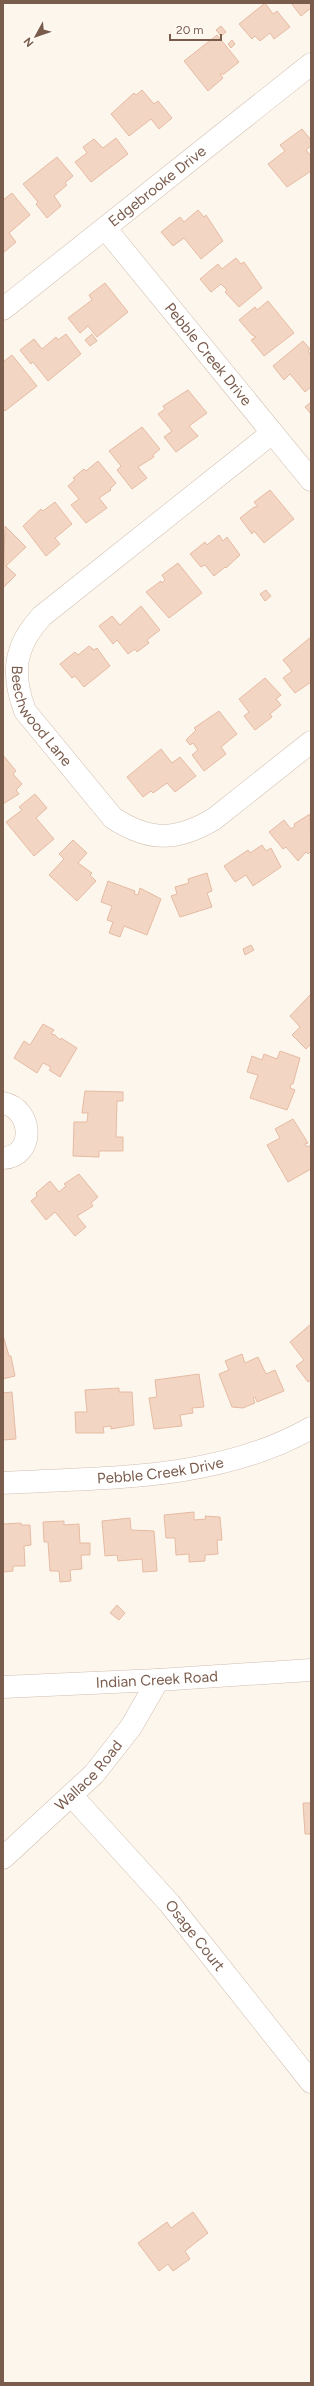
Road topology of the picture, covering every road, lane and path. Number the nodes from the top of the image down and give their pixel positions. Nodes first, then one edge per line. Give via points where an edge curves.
1 (311, 64) edge
2 (105, 228) junction
3 (3, 309) edge
4 (272, 433) junction
5 (311, 480) edge
6 (311, 742) edge
7 (3, 1103) edge
8 (3, 1158) edge
9 (311, 1428) edge
10 (3, 1483) edge
11 (311, 1670) edge
12 (158, 1680) junction
13 (3, 1687) edge
14 (72, 1796) junction
15 (3, 1858) edge
16 (311, 2082) edge

1 - 2 street, Edgebrooke Drive
2 - 3 street, Edgebrooke Drive
2 - 4 street, Pebble Creek Drive
4 - 5 street, Pebble Creek Drive
4 - 6 street, Beechwood Lane via 42,616 24,640 16,673 18,692 25,711 113,818 129,829 148,834 180,836 196,830 214,819
7 - 8 street via 12,1105 25,1118 28,1132 25,1144 19,1151
9 - 10 street, Pebble Creek Drive via 250,1455 201,1468 151,1475
11 - 12 street, Indian Creek Road
12 - 13 street, Indian Creek Road
12 - 14 street, Wallace Road via 131,1727 94,1774
14 - 15 street, Wallace Road
14 - 16 street, Osage Court via 170,1904

